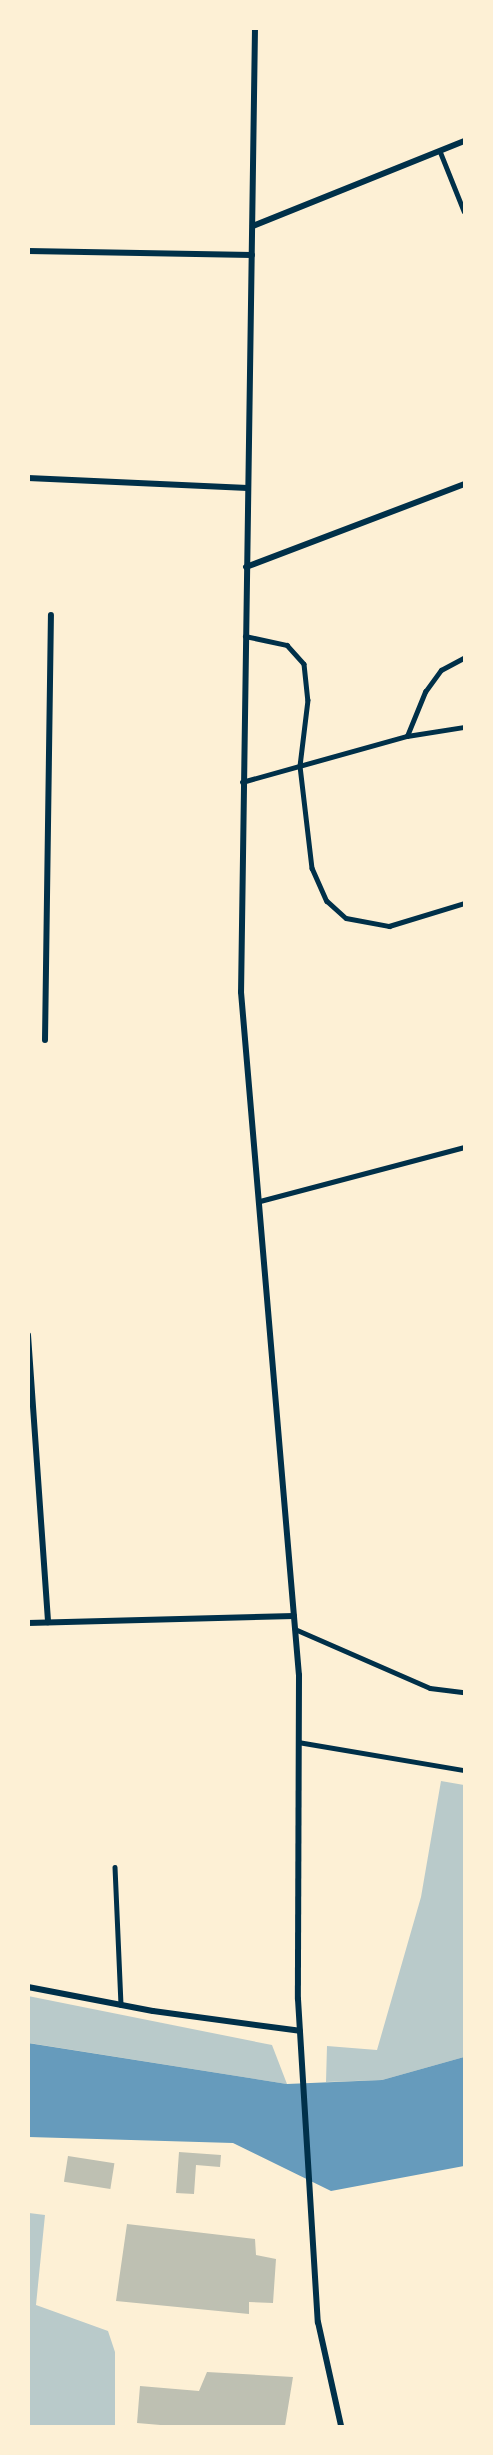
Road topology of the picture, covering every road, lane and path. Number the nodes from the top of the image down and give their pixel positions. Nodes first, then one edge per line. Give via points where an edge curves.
1 (255, 28) edge
2 (465, 141) edge
3 (440, 150) junction
4 (465, 211) edge
5 (253, 226) junction
6 (28, 251) edge
7 (252, 255) junction
8 (28, 478) edge
9 (465, 484) edge
10 (248, 488) junction
11 (246, 567) junction
12 (51, 615) dead end
13 (245, 636) junction
14 (465, 658) edge
15 (465, 727) edge
16 (407, 736) junction
17 (300, 766) junction
18 (242, 782) junction
19 (465, 903) edge
20 (45, 1040) dead end
21 (465, 1148) edge
22 (260, 1201) junction
23 (28, 1335) edge
24 (294, 1616) junction
25 (48, 1622) junction
26 (28, 1623) edge
27 (295, 1629) junction
28 (465, 1692) edge
29 (298, 1742) junction
30 (465, 1770) edge
31 (115, 1867) dead end
32 (28, 1987) edge
33 (121, 2005) junction
34 (300, 2031) junction
35 (341, 2427) edge

1 - 5 street
2 - 3 street
3 - 4 lane
3 - 5 street
5 - 7 street
6 - 7 street
7 - 10 street
8 - 10 street
9 - 11 street
10 - 11 street
11 - 13 street
12 - 20 street
13 - 17 lane via 287,645 304,664 308,700
13 - 18 street
14 - 16 lane via 441,670 425,692
15 - 16 lane
16 - 17 lane
17 - 18 lane
17 - 19 lane via 312,868 327,901 346,918 389,926
18 - 22 street via 241,993
21 - 22 lane
22 - 24 street
23 - 25 street
24 - 25 street
24 - 27 street
25 - 26 street
27 - 28 lane via 430,1688
27 - 29 street
29 - 30 lane
29 - 34 street
31 - 33 lane
32 - 33 street
33 - 34 street
34 - 35 street via 318,2322

